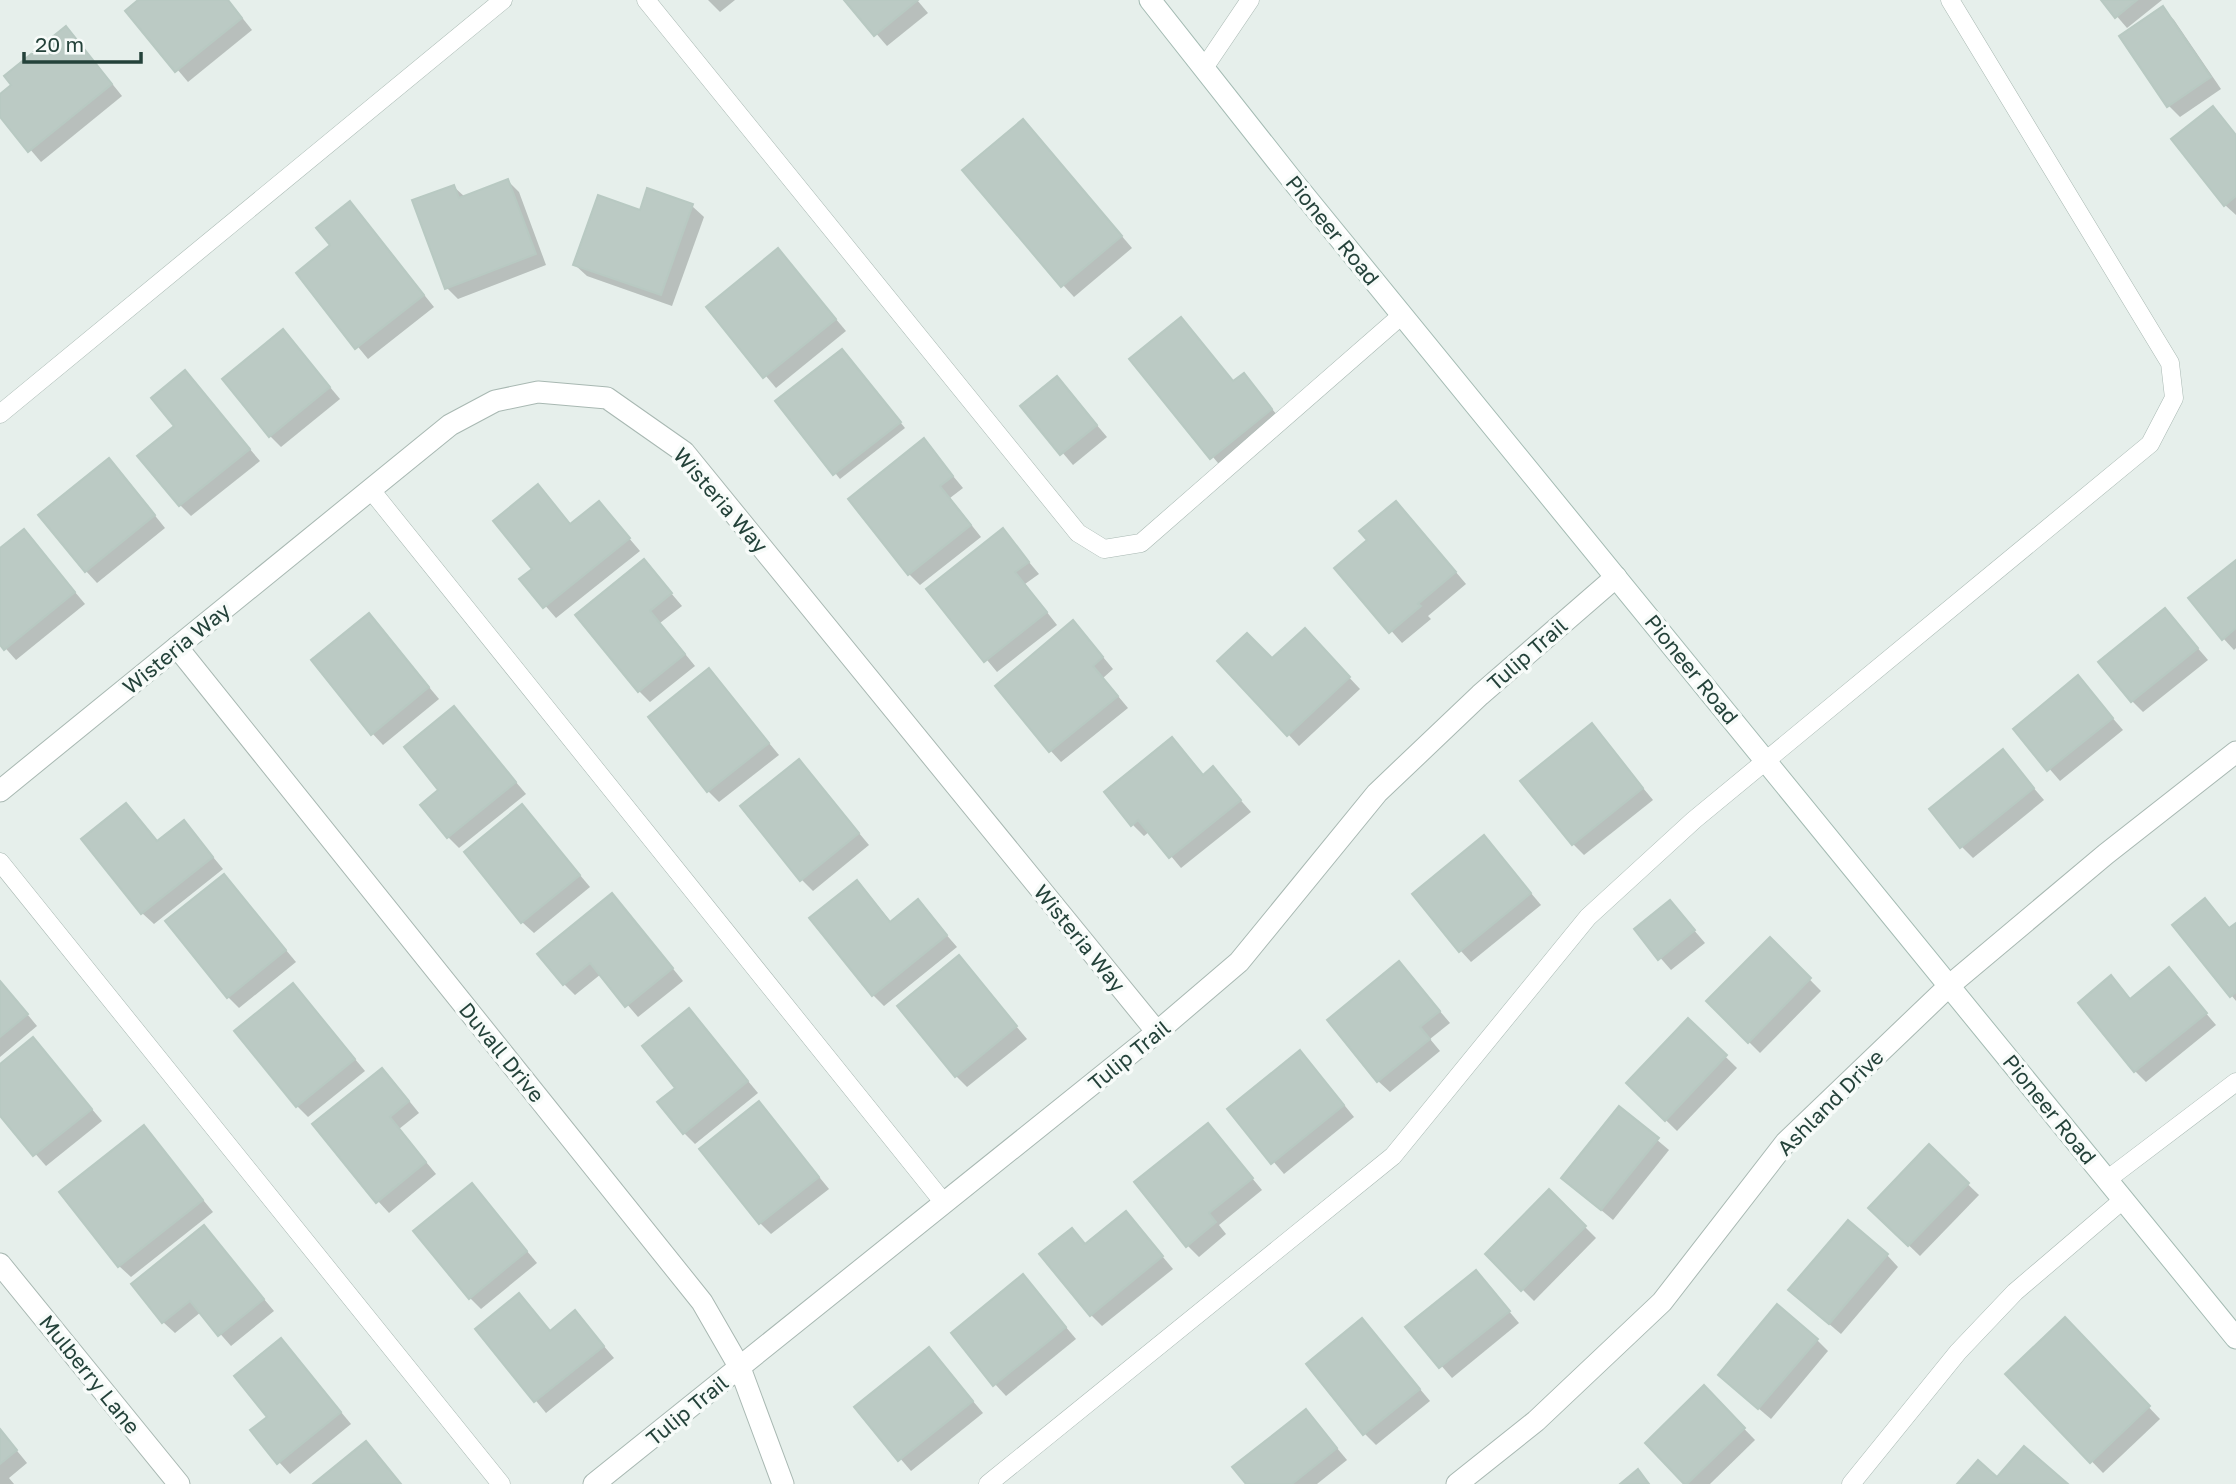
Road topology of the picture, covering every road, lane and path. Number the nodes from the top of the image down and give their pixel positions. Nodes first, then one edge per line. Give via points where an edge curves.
1 (503, 0) edge
2 (646, 0) edge
3 (1150, 0) edge
4 (1250, 0) edge
5 (1950, 0) edge
6 (1204, 68) junction
7 (1402, 315) junction
8 (0, 414) edge
9 (370, 490) junction
10 (1616, 577) junction
11 (177, 647) junction
12 (2236, 752) edge
13 (1767, 761) junction
14 (0, 791) edge
15 (0, 862) edge
16 (1950, 985) junction
17 (1157, 1032) junction
18 (2236, 1082) edge
19 (2108, 1180) junction
20 (2124, 1199) junction
21 (944, 1203) junction
22 (0, 1264) edge
23 (2236, 1338) edge
24 (740, 1368) junction
25 (179, 1484) edge
26 (500, 1484) edge
27 (594, 1484) edge
28 (783, 1484) edge
29 (988, 1484) edge
30 (1457, 1484) edge
31 (1851, 1484) edge

1 - 8 lane
2 - 7 lane via 1078,533 1104,549 1141,543
3 - 6 street, Pioneer Road
4 - 6 lane
5 - 13 lane via 2170,363 2174,398 2150,444
6 - 7 street, Pioneer Road
7 - 10 street, Pioneer Road
9 - 11 street, Wisteria Way
9 - 17 street, Wisteria Way via 450,425 495,401 538,392 618,403 684,452
9 - 21 lane
10 - 13 street, Pioneer Road
10 - 17 street, Tulip Trail via 1480,695 1377,793 1239,962
11 - 14 street, Wisteria Way
11 - 24 street, Duvall Drive via 702,1302
12 - 16 street, Ashland Drive
13 - 16 street, Pioneer Road
13 - 29 lane via 1588,917 1393,1156
15 - 26 lane
16 - 19 street, Pioneer Road
16 - 30 street, Ashland Drive via 1786,1142 1662,1302 1536,1421
17 - 21 street, Tulip Trail
18 - 19 lane
19 - 20 street, Pioneer Road
20 - 23 street, Pioneer Road
20 - 31 lane via 2015,1293 1958,1352
21 - 24 street, Tulip Trail
22 - 25 street, Mulberry Lane
24 - 27 street, Tulip Trail
24 - 28 street, Duvall Drive

